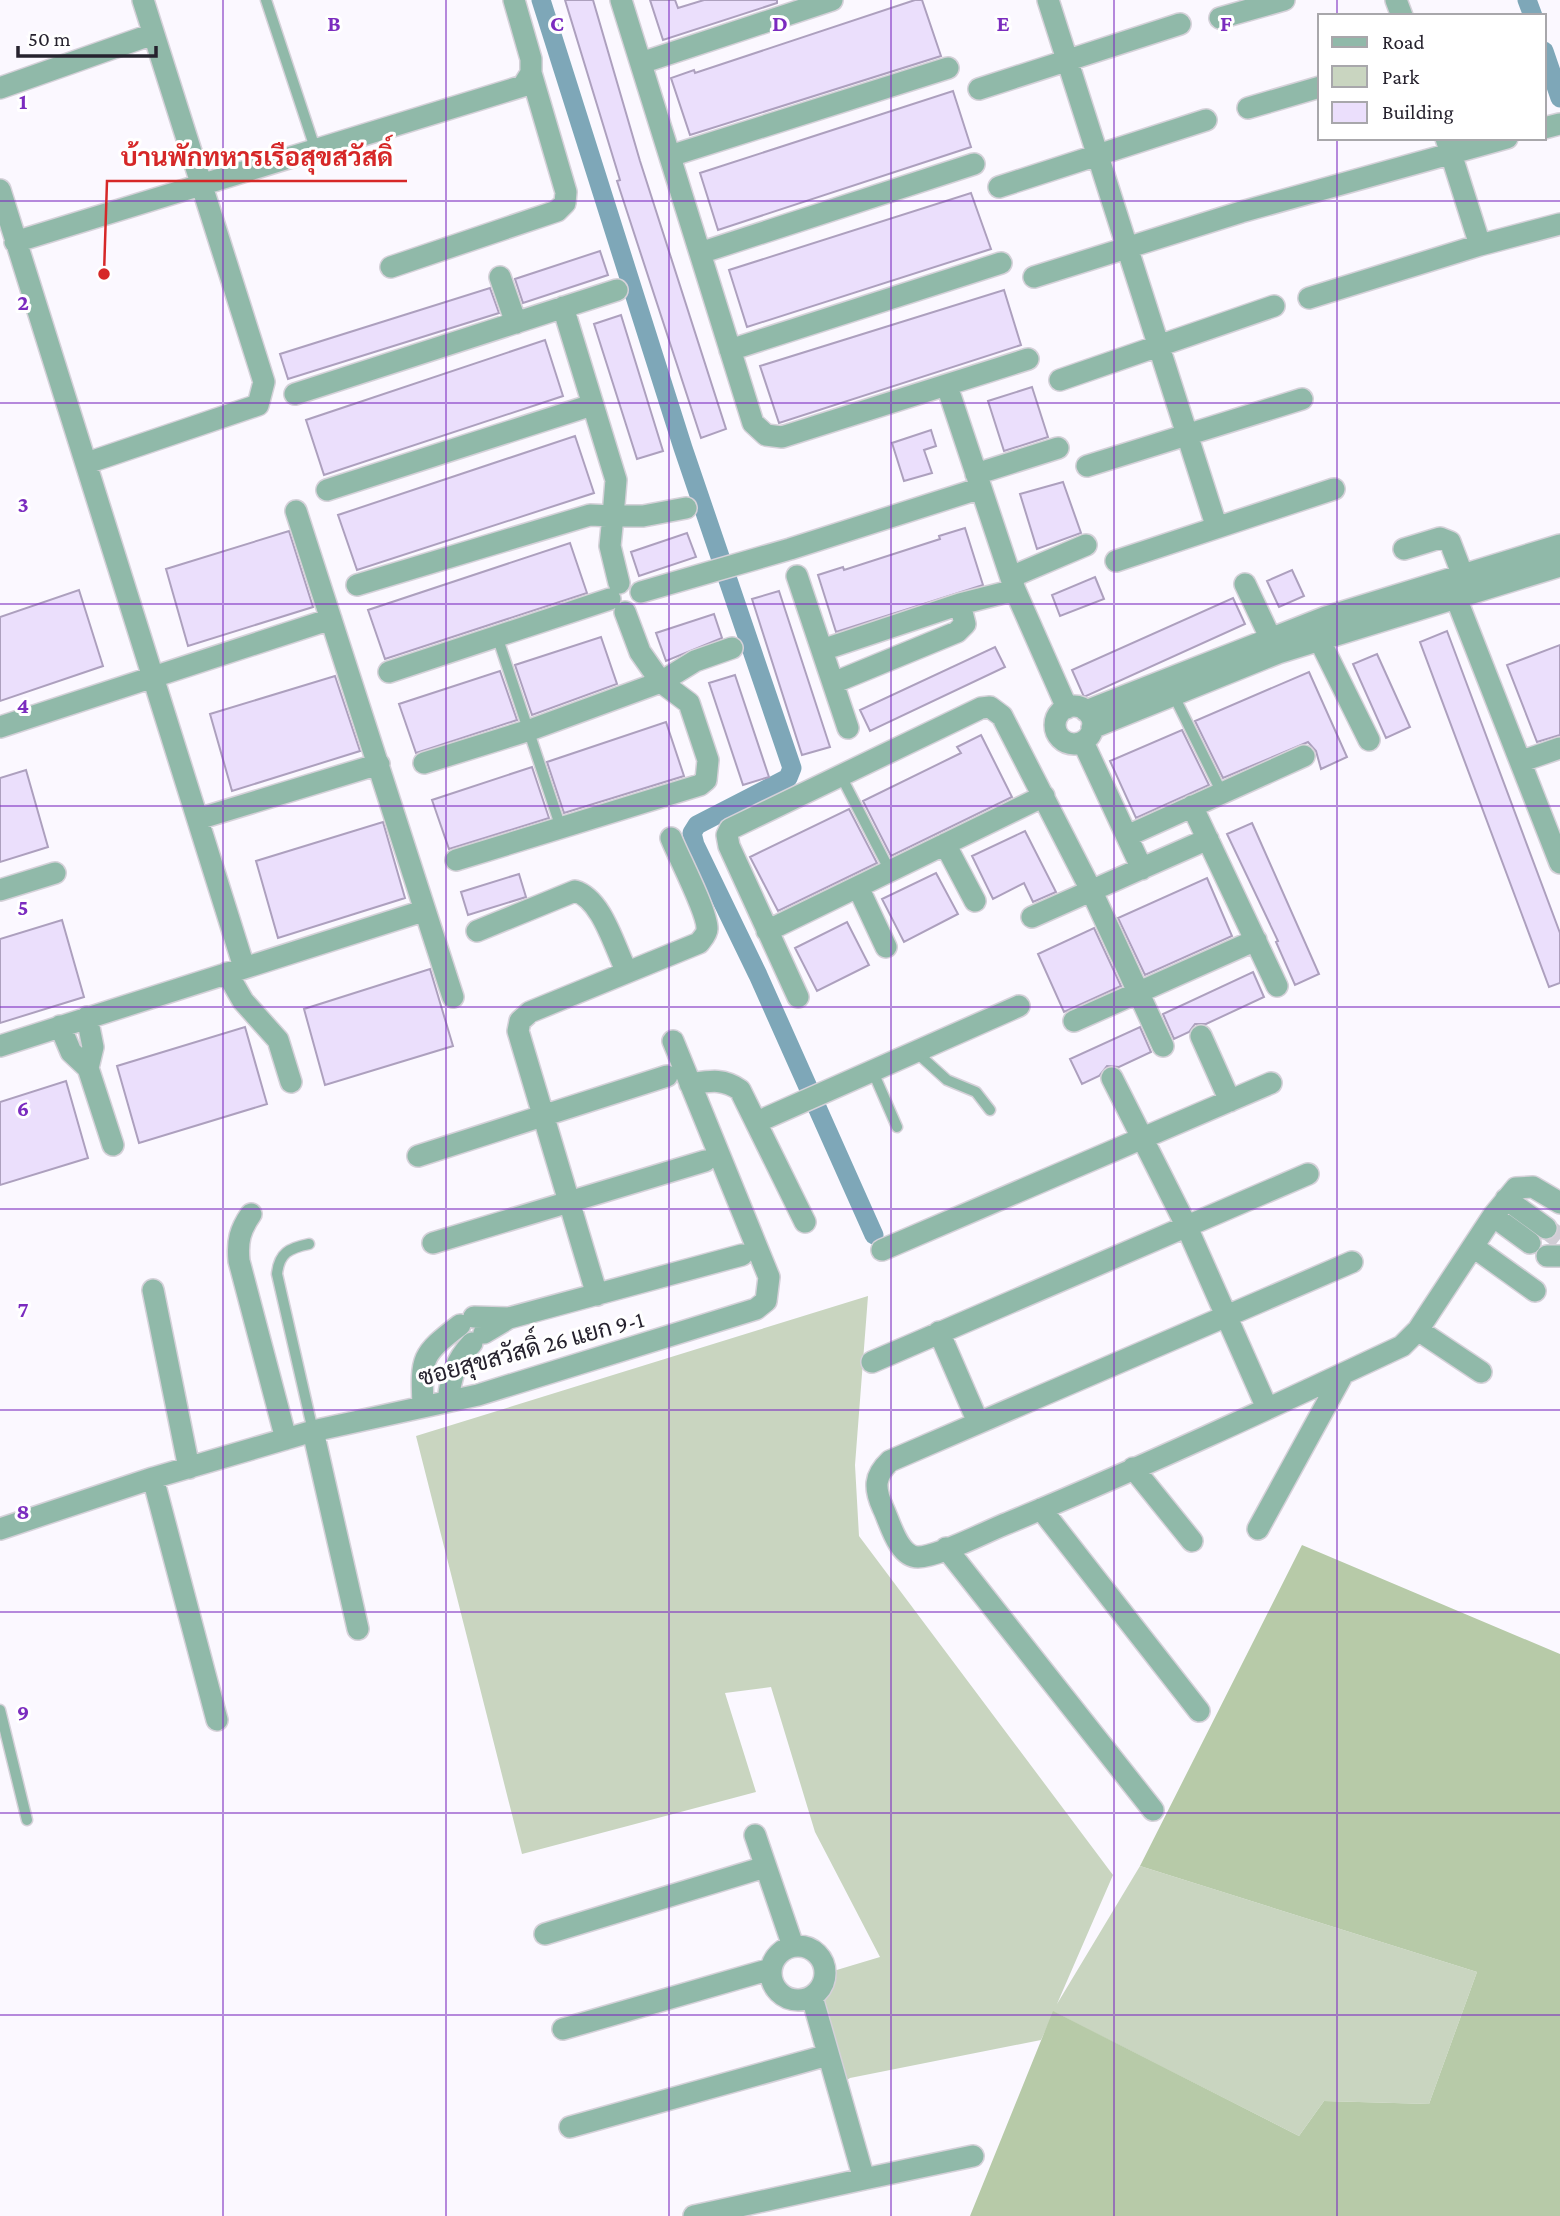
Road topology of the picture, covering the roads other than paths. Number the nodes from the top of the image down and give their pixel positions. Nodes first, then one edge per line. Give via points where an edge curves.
1 (143, 0) edge
2 (266, 0) edge
3 (514, 0) edge
4 (621, 0) edge
5 (832, 0) edge
6 (1048, 0) edge
7 (1283, 0) edge
8 (1220, 18) dead end
9 (1180, 24) dead end
10 (153, 34) junction
11 (1067, 60) junction
12 (641, 63) junction
13 (948, 68) dead end
14 (531, 73) junction
15 (0, 88) edge
16 (1318, 88) edge
17 (979, 89) dead end
18 (1248, 108) dead end
19 (1206, 120) dead end
20 (1492, 140) edge
21 (1449, 146) edge
22 (316, 151) junction
23 (670, 156) junction
24 (1098, 156) junction
25 (974, 164) dead end
26 (203, 186) junction
27 (999, 187) dead end
28 (0, 190) edge
29 (1560, 224) edge
30 (15, 242) junction
31 (1480, 246) junction
32 (1127, 248) junction
33 (700, 253) junction
34 (1001, 263) dead end
35 (391, 267) dead end
36 (500, 277) dead end
37 (1034, 277) dead end
38 (617, 290) dead end
39 (1309, 298) dead end
40 (1274, 306) dead end
41 (562, 307) junction
42 (516, 323) junction
43 (1158, 344) junction
44 (730, 350) junction
45 (1028, 359) dead end
46 (1060, 380) dead end
47 (947, 386) junction
48 (295, 394) dead end
49 (1302, 399) dead end
50 (592, 405) junction
51 (1187, 436) junction
52 (1058, 448) dead end
53 (87, 463) junction
54 (1087, 466) dead end
55 (978, 481) junction
56 (1335, 488) dead end
57 (327, 490) dead end
58 (686, 508) dead end
59 (296, 511) dead end
60 (613, 516) junction
61 (1216, 525) junction
62 (1086, 545) dead end
63 (1560, 545) edge
64 (1404, 549) dead end
65 (1116, 561) dead end
66 (1560, 566) edge
67 (797, 576) dead end
68 (1013, 583) junction
69 (1245, 584) dead end
70 (1456, 584) junction
71 (357, 585) dead end
72 (618, 598) junction
73 (960, 604) junction
74 (331, 619) junction
75 (1315, 631) junction
76 (497, 636) junction
77 (1270, 637) junction
78 (732, 648) dead end
79 (822, 650) junction
80 (389, 672) dead end
81 (154, 675) junction
82 (661, 682) junction
83 (833, 683) junction
84 (1173, 694) junction
85 (1082, 722) junction
86 (0, 727) edge
87 (848, 727) dead end
88 (530, 730) junction
89 (1369, 740) dead end
90 (1560, 748) edge
91 (1304, 756) dead end
92 (1522, 761) junction
93 (424, 763) dead end
94 (379, 764) junction
95 (841, 776) junction
96 (1222, 793) junction
97 (1044, 796) junction
98 (1192, 806) junction
99 (198, 819) junction
100 (561, 828) junction
101 (1127, 836) junction
102 (671, 838) dead end
103 (1208, 839) junction
104 (945, 844) junction
105 (456, 860) dead end
106 (1560, 863) edge
107 (1142, 869) junction
108 (890, 871) junction
109 (55, 873) dead end
110 (858, 887) junction
111 (0, 890) edge
112 (1092, 891) junction
113 (975, 901) dead end
114 (423, 911) junction
115 (1032, 917) dead end
116 (477, 931) dead end
117 (767, 931) junction
118 (1256, 940) junction
119 (886, 947) dead end
120 (235, 970) junction
121 (626, 970) junction
122 (1277, 986) dead end
123 (1139, 992) junction
124 (453, 997) dead end
125 (798, 997) dead end
126 (1019, 1006) dead end
127 (87, 1017) junction
128 (1074, 1021) dead end
129 (60, 1026) junction
130 (1201, 1036) dead end
131 (673, 1041) dead end
132 (0, 1046) edge
133 (1163, 1046) dead end
134 (916, 1052) junction
135 (88, 1068) junction
136 (873, 1072) junction
137 (667, 1076) dead end
138 (1112, 1078) dead end
139 (291, 1082) dead end
140 (1271, 1083) dead end
141 (690, 1084) junction
142 (1230, 1101) junction
143 (990, 1110) dead end
144 (542, 1117) junction
145 (757, 1122) junction
146 (897, 1127) dead end
147 (1143, 1137) junction
148 (113, 1145) dead end
149 (418, 1156) dead end
150 (705, 1161) dead end
151 (1308, 1174) dead end
152 (1506, 1199) junction
153 (568, 1202) junction
154 (1560, 1203) edge
155 (251, 1214) dead end
156 (1493, 1216) junction
157 (805, 1222) dead end
158 (1186, 1225) junction
159 (1546, 1228) tunnel mouth
160 (433, 1243) dead end
161 (309, 1244) dead end
162 (1475, 1248) junction
163 (882, 1250) dead end
164 (1546, 1252) tunnel mouth
165 (742, 1255) dead end
166 (1352, 1262) dead end
167 (153, 1290) dead end
168 (1535, 1290) dead end
169 (597, 1295) junction
170 (1227, 1314) junction
171 (1418, 1330) junction
172 (939, 1332) junction
173 (470, 1335) junction
174 (872, 1362) dead end
175 (1481, 1372) dead end
176 (1343, 1374) junction
177 (448, 1401) junction
178 (423, 1406) junction
179 (1267, 1408) junction
180 (978, 1422) junction
181 (313, 1431) junction
182 (286, 1439) junction
183 (189, 1468) junction
184 (1133, 1468) junction
185 (153, 1478) junction
186 (1041, 1509) junction
187 (0, 1529) edge
188 (1258, 1529) dead end
189 (1192, 1541) dead end
190 (946, 1548) junction
191 (358, 1629) dead end
192 (0, 1710) edge
193 (1199, 1711) dead end
194 (217, 1720) dead end
195 (1153, 1810) dead end
196 (27, 1820) dead end
197 (755, 1835) dead end
198 (765, 1867) junction
199 (545, 1934) dead end
200 (793, 1946) junction
201 (771, 1969) junction
202 (812, 1997) junction
203 (562, 2029) dead end
204 (828, 2054) junction
205 (570, 2127) dead end
206 (973, 2156) dead end
207 (864, 2179) junction
208 (694, 2216) edge

1 - 10 street
2 - 22 lane
3 - 14 street
4 - 12 street
5 - 12 street
6 - 11 street
7 - 8 street
9 - 11 street
10 - 15 street
10 - 26 street
11 - 17 street
11 - 24 street
12 - 23 street
13 - 23 street
14 - 22 street via 523,86
14 - 35 street via 566,192 565,204 556,211
16 - 18 street
19 - 24 street
20 - 21 street
21 - 31 street
21 - 32 street
22 - 26 street
23 - 33 street
24 - 27 street
24 - 32 street
25 - 33 street
26 - 30 street
26 - 53 street via 264,383 258,405
28 - 30 street
29 - 31 street
30 - 53 street
31 - 39 street
32 - 37 street
32 - 43 street
33 - 44 street
34 - 44 street
36 - 42 street
38 - 41 street
40 - 43 street
41 - 42 street
41 - 50 street
42 - 48 street
43 - 46 street
43 - 51 street
44 - 47 street via 753,423 766,436 782,437
45 - 47 street
47 - 55 street
49 - 51 street
50 - 57 street
50 - 60 street via 617,480
51 - 54 street
51 - 61 street
52 - 55 street
53 - 81 street
55 - 68 street
55 - 72 street via 790,550 641,592 634,584
56 - 61 street
58 - 60 street
59 - 74 street
60 - 71 street via 580,516
60 - 72 street via 610,545
61 - 65 street
62 - 68 street
63 - 70 street
64 - 70 street via 1440,538 1450,542
66 - 70 street
67 - 79 street
68 - 73 street
68 - 85 street
69 - 77 street
70 - 75 street
70 - 92 street
72 - 76 street
72 - 82 street via 639,652
73 - 79 street
73 - 83 street via 965,624 957,632
74 - 81 street
74 - 94 street
75 - 77 street
75 - 84 street
75 - 89 street
76 - 80 street
76 - 88 lane
77 - 85 street
78 - 82 street via 695,661
79 - 83 street
81 - 86 street
81 - 99 street
82 - 88 street
82 - 100 street via 689,703 708,760 706,780
83 - 87 street
84 - 85 street
84 - 96 lane
85 - 101 street
88 - 93 street
88 - 100 lane
90 - 92 street
91 - 96 street
92 - 106 street
94 - 99 street
94 - 114 street
95 - 97 street via 990,707 1002,716
95 - 108 lane
95 - 117 street via 735,825 727,835
96 - 98 street
97 - 104 street
97 - 112 street
98 - 101 street
98 - 103 street
99 - 120 street
100 - 105 street
101 - 107 street
102 - 121 street via 708,928 699,943
103 - 107 street
103 - 118 street
104 - 108 street
104 - 113 street
107 - 112 street
108 - 110 street
109 - 111 street
110 - 117 street
110 - 119 street
112 - 115 street
112 - 123 street
114 - 120 street
114 - 124 street
116 - 121 street via 575,891 586,894 594,905
117 - 125 street
118 - 122 street
118 - 123 street
120 - 127 street
120 - 139 street via 243,1001 278,1040
121 - 144 street via 530,1012 520,1021 517,1031
123 - 128 street
123 - 133 street
126 - 134 street
127 - 129 street
127 - 135 street via 93,1047
129 - 132 street
129 - 135 street via 71,1052
130 - 142 street
131 - 141 street, ซอยสุขสวัสดิ์ 26 แยก 9-1
134 - 136 street
134 - 143 lane via 947,1080 976,1092
135 - 148 street
136 - 145 street
136 - 146 lane
137 - 144 street
138 - 147 street
140 - 142 street
141 - 145 street via 728,1082 740,1090
141 - 177 street, ซอยสุขสวัสดิ์ 26 แยก 9-1 via 769,1277 766,1301 756,1309 691,1331
142 - 147 street
144 - 149 street
144 - 153 street
145 - 157 street
147 - 158 street
147 - 163 street
150 - 153 street
151 - 158 street
152 - 154 street via 1524,1186
152 - 156 street
152 - 159 street
153 - 160 street
153 - 169 street
155 - 182 street via 237,1243 239,1261
156 - 162 street
156 - 164 street
158 - 170 street
158 - 172 street
161 - 181 lane via 284,1253 277,1274
162 - 168 street
162 - 171 street
165 - 169 street
166 - 170 street
167 - 183 street
169 - 173 street via 509,1318 489,1315
170 - 179 street
170 - 180 street
171 - 175 street
171 - 176 street via 1402,1346
172 - 174 street
172 - 180 street
173 - 177 street via 452,1374
173 - 178 street via 441,1340 423,1360
176 - 179 street
176 - 188 street
177 - 178 street, ซอยสุขสวัสดิ์ 26 แยก 9-1
178 - 181 street, ซอยสุขสวัสดิ์ 26 แยก 9-1
179 - 184 street
180 - 190 street via 890,1461 876,1481 876,1494 909,1556
181 - 182 street, ซอยสุขสวัสดิ์ 26 แยก 9-1
181 - 191 street
182 - 183 street, ซอยสุขสวัสดิ์ 26 แยก 9-1
183 - 185 street, ซอยสุขสวัสดิ์ 26 แยก 9-1
184 - 186 street
184 - 189 street
185 - 187 street, ซอยสุขสวัสดิ์ 26 แยก 9-1
185 - 194 street
186 - 190 street
186 - 193 street
190 - 195 street
192 - 196 lane
197 - 198 street
198 - 199 street
198 - 200 street
200 - 201 street via 778,1954
200 - 202 street via 810,1948 823,1959 824,1984
201 - 202 street via 774,1986 787,1997
201 - 203 street
202 - 204 street
204 - 205 street
204 - 207 street
206 - 207 street
207 - 208 street

